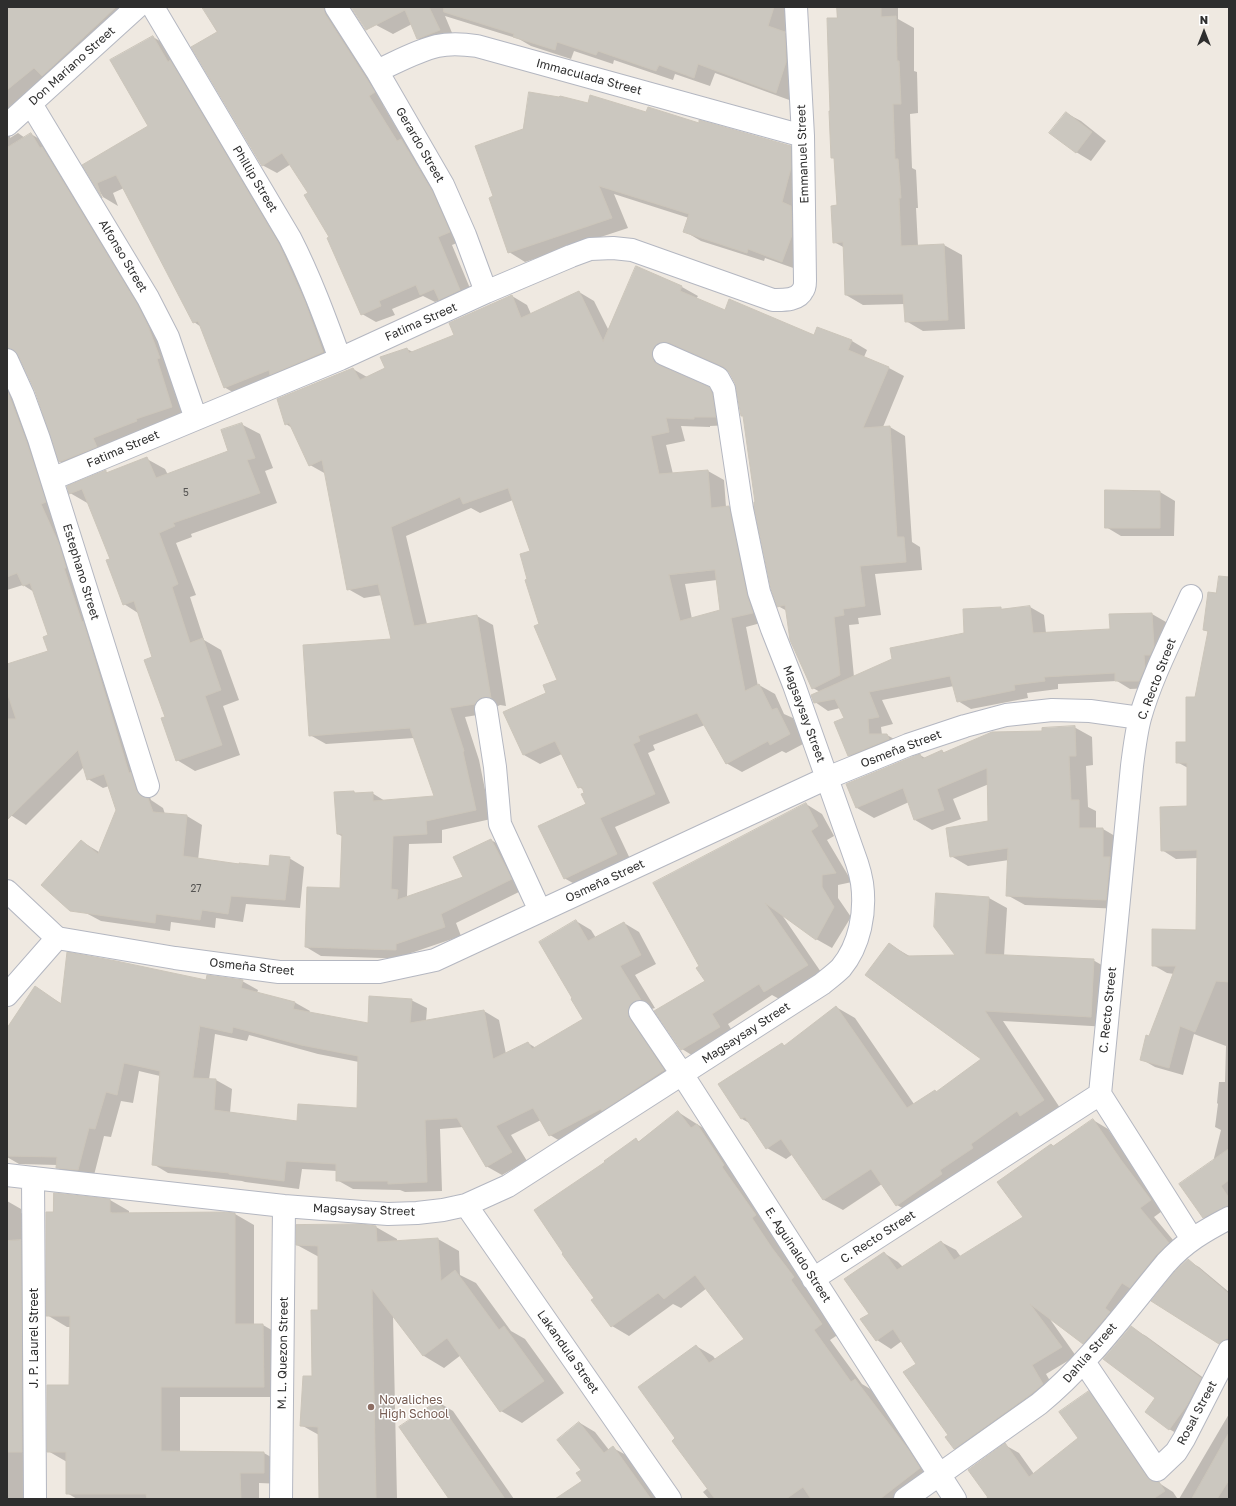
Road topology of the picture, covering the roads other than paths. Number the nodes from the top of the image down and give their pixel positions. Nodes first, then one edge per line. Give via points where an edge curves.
1 (137, 7) edge
2 (153, 7) edge
3 (336, 7) edge
4 (796, 7) edge
5 (377, 71) junction
6 (31, 104) junction
7 (7, 125) edge
8 (803, 136) junction
9 (486, 292) junction
10 (797, 297) joint
11 (664, 354) dead end
12 (340, 359) junction
13 (7, 360) edge
14 (196, 419) junction
15 (52, 479) junction
16 (1191, 596) dead end
17 (486, 710) dead end
18 (1140, 718) junction
19 (827, 778) junction
20 (148, 786) dead end
21 (7, 891) edge
22 (540, 911) junction
23 (57, 938) junction
24 (7, 995) edge
25 (640, 1012) dead end
26 (682, 1074) junction
27 (1100, 1094) junction
28 (7, 1175) edge
29 (33, 1178) junction
30 (466, 1205) junction
31 (284, 1206) junction
32 (1229, 1218) edge
33 (1192, 1239) junction
34 (814, 1279) junction
35 (1229, 1351) edge
36 (1084, 1362) junction
37 (938, 1475) junction
38 (35, 1499) edge
39 (281, 1499) edge
40 (670, 1499) edge
41 (905, 1499) edge
42 (955, 1499) edge

1 - 6 street, Don Mariano Street
2 - 12 street, Phillip Street via 304,264
3 - 5 street, Gerardo Street
4 - 8 street, Emmanuel Street
5 - 8 street, Immaculada Street via 438,46 477,46
5 - 9 street, Gerardo Street via 442,186 465,235
6 - 7 street, Don Mariano Street
6 - 14 street, Alfonso Street via 148,298 168,337
8 - 10 street, Emmanuel Street via 805,281 803,290
9 - 10 street, Fatima Street via 590,249 613,248 632,250 773,300
9 - 12 street, Fatima Street
11 - 19 street, Magsaysay Street via 714,376 722,383 742,509 760,592
12 - 14 street, Fatima Street
13 - 15 street, Estephano Street via 23,395
14 - 15 street, Fatima Street
15 - 20 street, Estephano Street
16 - 18 street, C. Recto Street
17 - 22 street via 500,824
18 - 19 street, Osmeña Street via 1090,711 1052,710 1006,716 965,726 908,745
18 - 27 street, C. Recto Street via 1132,766
19 - 22 street, Osmeña Street
19 - 26 street, Magsaysay Street via 862,883 861,925 853,948 841,968 822,984
21 - 23 street
22 - 23 street, Osmeña Street via 435,960 379,972 279,972
23 - 24 street
25 - 26 street, E. Aguinaldo Street
26 - 30 street, Magsaysay Street via 508,1186
26 - 34 street, E. Aguinaldo Street
27 - 33 street
27 - 34 street, C. Recto Street
28 - 29 street, Magsaysay Street
29 - 31 street, Magsaysay Street
29 - 38 street, J. P. Laurel Street
30 - 31 street, Magsaysay Street via 417,1213 388,1214
30 - 40 street, Lakandula Street
31 - 39 street, M. L. Quezon Street
32 - 33 street, Dahlia Street
33 - 36 street, Dahlia Street via 1166,1263
34 - 37 street, E. Aguinaldo Street
35 - 36 street, Rosal Street via 1184,1440 1176,1452 1157,1470
36 - 37 street, Dahlia Street via 1039,1404
37 - 41 street, Dahlia Street
37 - 42 street, E. Aguinaldo Street

